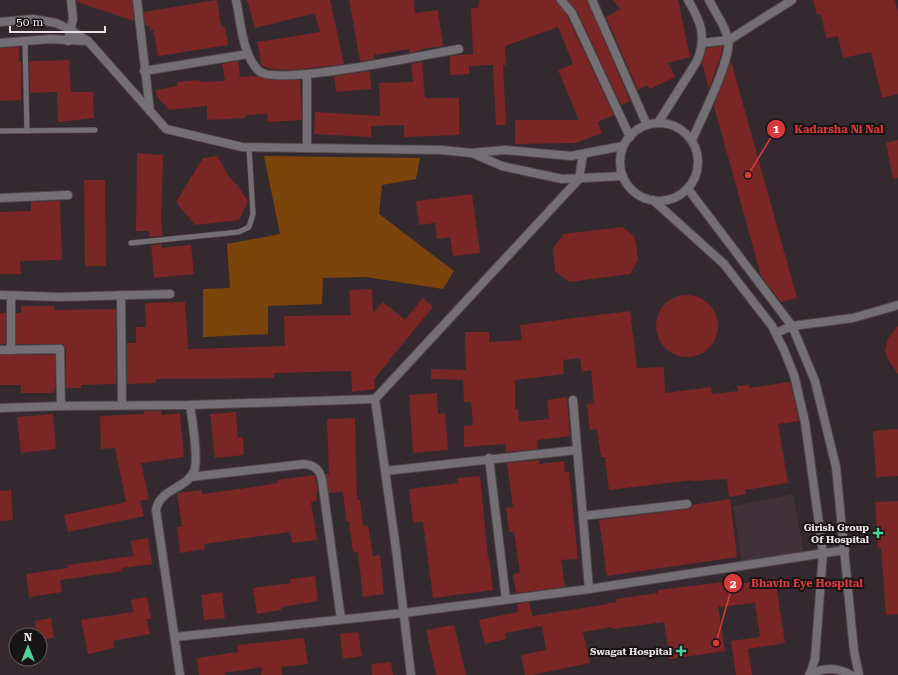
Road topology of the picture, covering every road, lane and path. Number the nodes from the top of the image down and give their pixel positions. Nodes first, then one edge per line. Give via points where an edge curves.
1 (71, 0) edge
2 (137, 0) edge
3 (236, 0) edge
4 (561, 0) edge
5 (592, 0) edge
6 (688, 0) edge
7 (709, 0) edge
8 (792, 0) edge
9 (0, 22) edge
10 (71, 30) junction
11 (729, 40) junction
12 (25, 41) junction
13 (68, 41) junction
14 (88, 41) junction
15 (0, 43) edge
16 (702, 43) junction
17 (459, 49) dead end
18 (248, 54) junction
19 (144, 71) junction
20 (307, 75) junction
21 (150, 111) junction
22 (658, 123) junction
23 (647, 125) junction
24 (95, 130) dead end
25 (0, 131) edge
26 (27, 131) junction
27 (630, 136) junction
28 (692, 140) junction
29 (624, 146) junction
30 (249, 147) junction
31 (307, 148) junction
32 (471, 153) junction
33 (583, 154) junction
34 (623, 176) junction
35 (579, 179) junction
36 (688, 189) junction
37 (68, 195) dead end
38 (0, 198) edge
39 (653, 200) junction
40 (131, 243) dead end
41 (170, 294) dead end
42 (121, 295) junction
43 (0, 296) edge
44 (11, 296) junction
45 (898, 305) edge
46 (792, 326) junction
47 (776, 333) junction
48 (0, 350) edge
49 (11, 350) junction
50 (375, 399) junction
51 (573, 400) dead end
52 (190, 405) junction
53 (61, 406) junction
54 (122, 406) junction
55 (0, 408) edge
56 (577, 450) junction
57 (489, 458) junction
58 (385, 471) junction
59 (190, 477) junction
60 (687, 504) dead end
61 (583, 516) junction
62 (845, 550) junction
63 (823, 554) junction
64 (589, 589) junction
65 (506, 599) junction
66 (404, 613) junction
67 (342, 619) junction
68 (175, 637) junction
69 (180, 675) edge
70 (411, 675) edge
71 (810, 675) edge
72 (851, 675) edge
73 (859, 675) edge

1 - 10 street
2 - 19 street
3 - 18 street
4 - 27 street via 572,13
5 - 23 street
6 - 16 street via 700,24
7 - 11 street
8 - 11 street
9 - 10 street via 33,19 56,23
10 - 13 street
10 - 14 street
11 - 16 street
11 - 28 street via 725,65
12 - 13 street
12 - 15 street
12 - 26 lane
13 - 14 street
14 - 21 street
16 - 22 street via 697,61
17 - 20 street
18 - 19 street
18 - 20 street via 253,64 268,75
19 - 21 street
20 - 31 street
21 - 30 street via 166,128
22 - 23 street
22 - 28 street via 677,128
23 - 27 street
24 - 26 lane
25 - 26 lane
27 - 29 street
28 - 36 street via 697,152 698,165 695,178
29 - 33 street
29 - 34 street via 620,167
30 - 31 street
30 - 40 lane via 253,214 249,227 239,232
31 - 32 street via 442,150
32 - 33 street via 505,150 558,156
32 - 35 street via 502,166 546,176
33 - 35 street
34 - 35 street
34 - 39 street via 635,192
35 - 50 street
36 - 39 street via 666,200
36 - 46 street
37 - 38 street
39 - 47 street via 724,264
41 - 42 street
42 - 44 street
42 - 54 street
43 - 44 street
44 - 49 street
45 - 46 street via 853,318
46 - 47 street
46 - 62 street via 815,381 829,432 836,467
47 - 63 street via 794,375 804,422
48 - 49 street
49 - 53 street via 60,349
50 - 52 street
50 - 58 street
51 - 56 street
52 - 54 street
52 - 59 street via 196,466
53 - 54 street
53 - 55 street
56 - 57 street
56 - 61 street
57 - 58 street
57 - 65 street
58 - 66 street
59 - 67 street via 304,464 311,464 316,468 321,473
59 - 68 street via 160,498 156,510
60 - 61 street
61 - 64 street
62 - 63 street
62 - 73 street via 854,651
63 - 64 street
63 - 71 street via 815,659
64 - 65 street
65 - 66 street
66 - 67 street
66 - 70 street
67 - 68 street
68 - 69 street
71 - 72 street via 828,669 837,669

